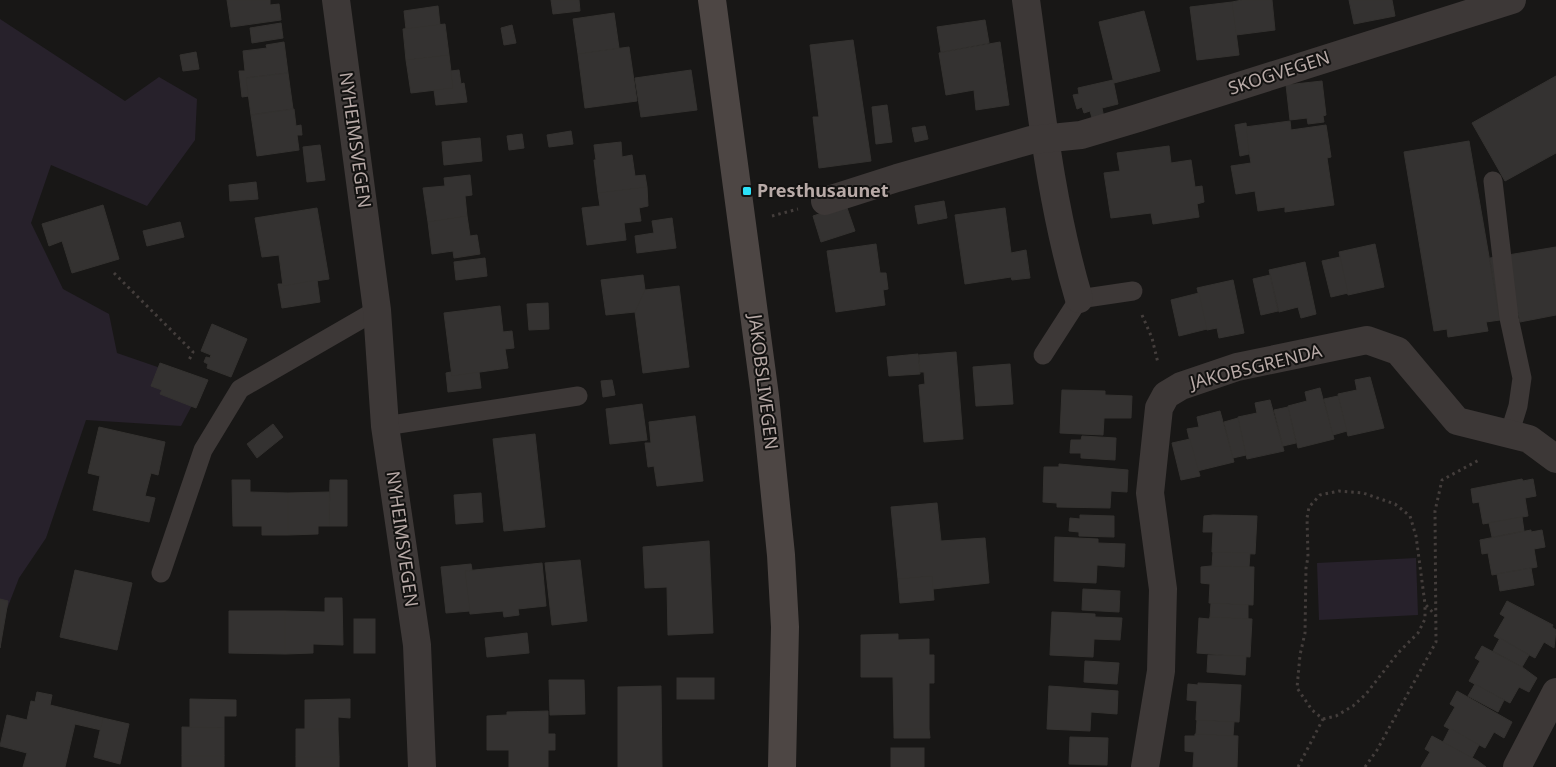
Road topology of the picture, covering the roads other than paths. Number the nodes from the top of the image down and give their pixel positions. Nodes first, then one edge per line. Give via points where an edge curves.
1 (336, 0) edge
2 (712, 0) edge
3 (1026, 0) edge
4 (1512, 0) edge
5 (1045, 138) junction
6 (1492, 181) dead end
7 (825, 201) road end
8 (1133, 291) road end
9 (1078, 299) junction
10 (377, 310) junction
11 (1044, 355) dead end
12 (578, 396) dead end
13 (385, 426) junction
14 (1509, 435) junction
15 (1556, 459) edge
16 (161, 573) dead end
17 (1556, 692) edge
18 (422, 767) edge
19 (782, 767) edge
20 (1144, 767) edge
21 (1517, 767) edge

1 - 10 street, NYHEIMSVEGEN
2 - 19 street, JAKOBSLIVEGEN via 765,396 781,555 785,627
3 - 5 street
4 - 5 street, SKOGVEGEN via 1081,135
5 - 7 street, SKOGVEGEN
5 - 9 street via 1066,254
6 - 14 lane via 1509,318 1522,378
8 - 9 lane
9 - 11 lane
10 - 13 street, NYHEIMSVEGEN
10 - 16 lane via 240,389 203,450
12 - 13 lane
13 - 18 street, NYHEIMSVEGEN via 417,645
14 - 15 street, JAKOBSGRENDA via 1529,439
14 - 20 street, JAKOBSGRENDA via 1457,421 1398,351 1367,340 1237,368 1181,386 1166,395 1159,408 1150,493 1163,589 1161,671
17 - 21 street

